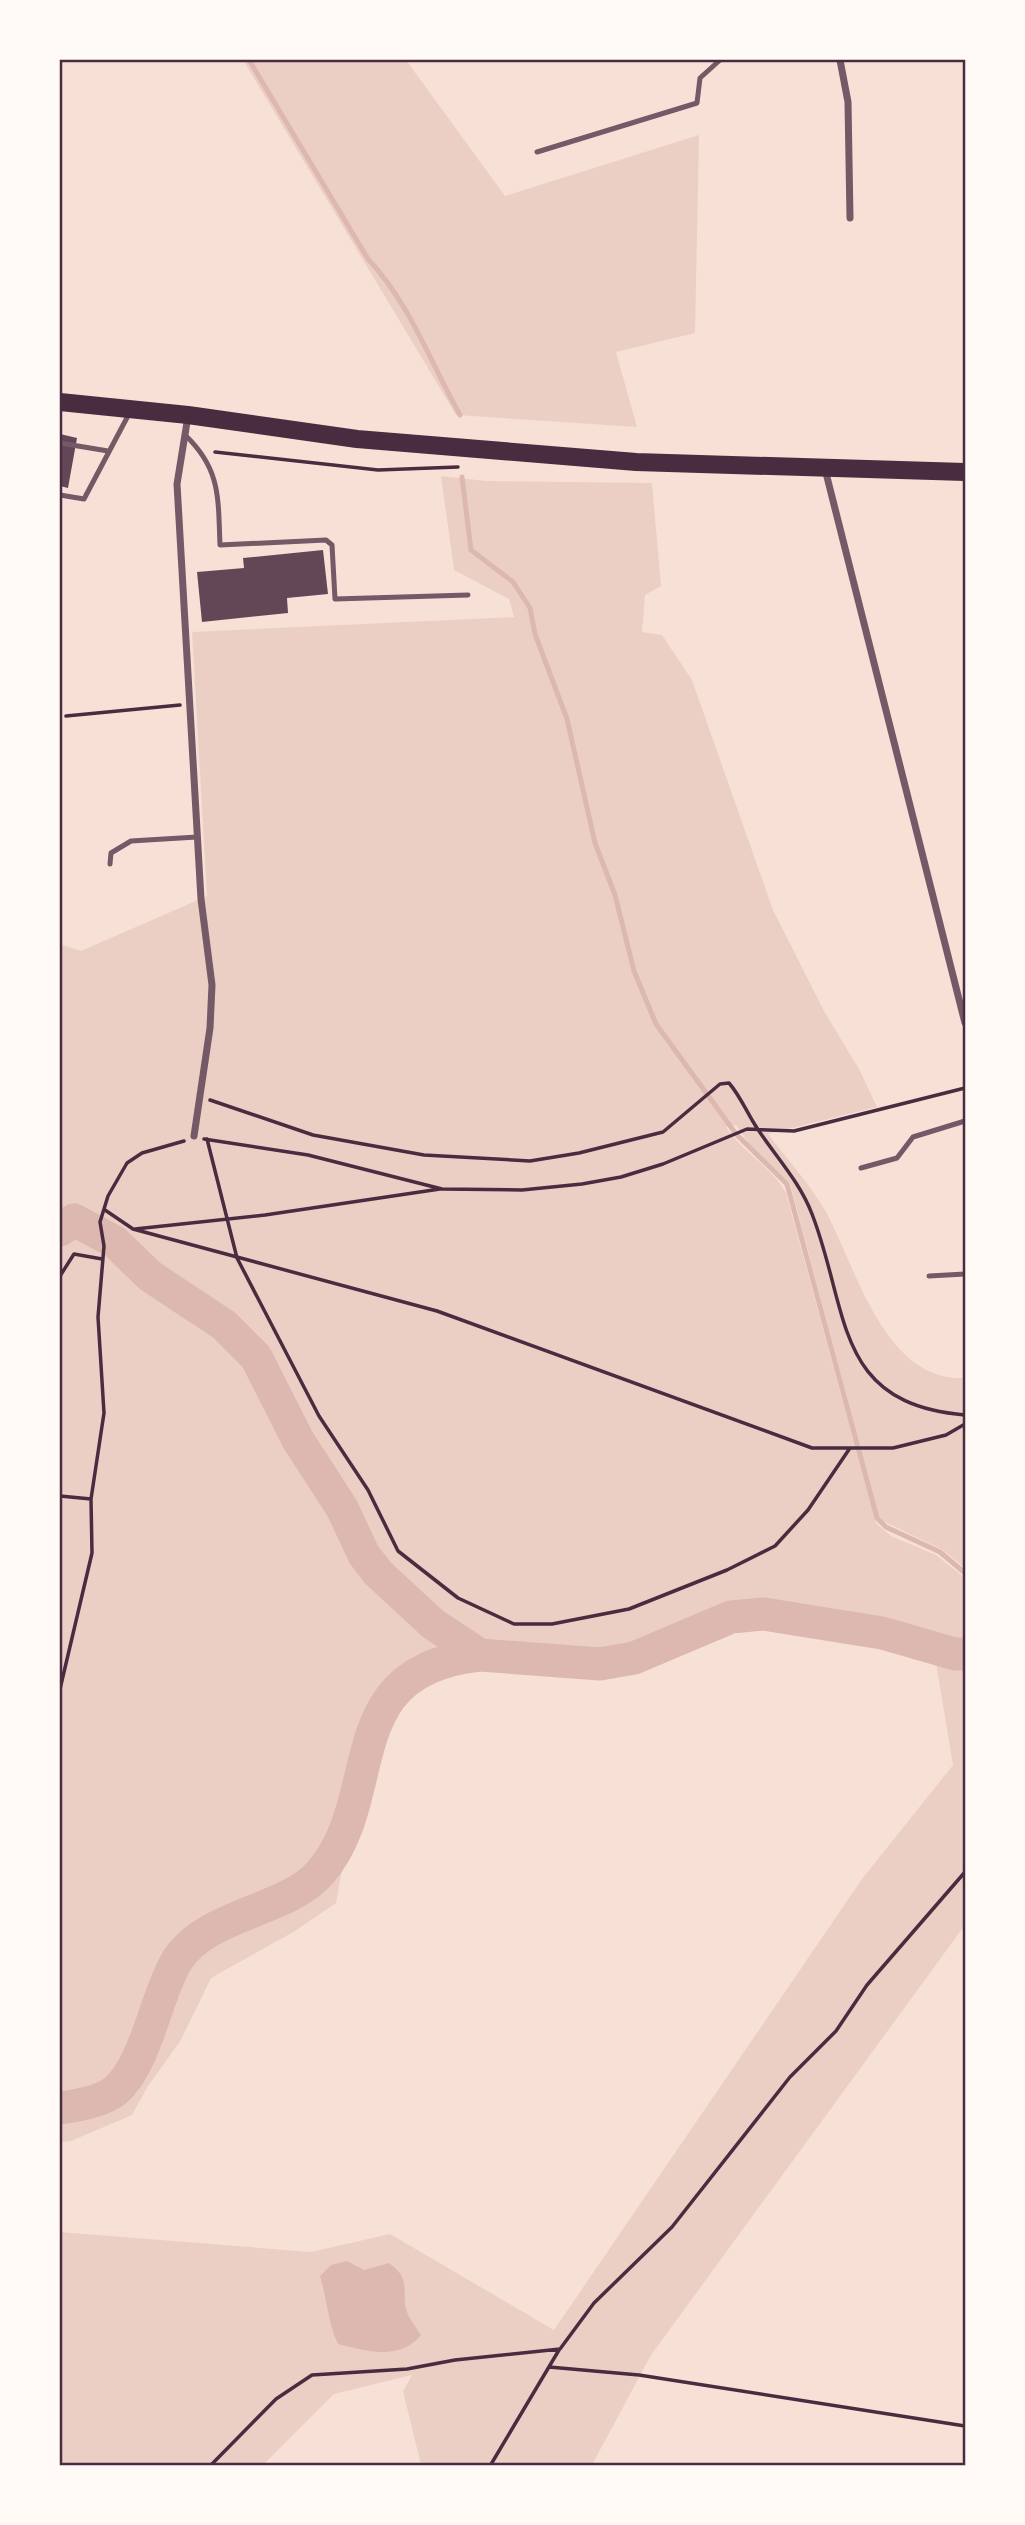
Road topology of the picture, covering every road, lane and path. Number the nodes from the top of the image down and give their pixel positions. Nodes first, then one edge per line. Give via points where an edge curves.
1 (720, 60) edge
2 (840, 60) edge
3 (537, 152) dead end
4 (850, 218) dead end
5 (60, 402) edge
6 (131, 410) junction
7 (188, 415) junction
8 (185, 435) junction
9 (60, 443) edge
10 (108, 451) junction
11 (825, 468) junction
12 (965, 472) edge
13 (60, 495) edge
14 (468, 595) dead end
15 (189, 704) junction
16 (66, 716) dead end
17 (197, 837) junction
18 (110, 864) dead end
19 (965, 1023) edge
20 (965, 1088) edge
21 (201, 1097) junction
22 (965, 1121) edge
23 (757, 1128) junction
24 (194, 1136) junction
25 (207, 1139) junction
26 (861, 1168) dead end
27 (442, 1189) junction
28 (105, 1210) junction
29 (225, 1219) junction
30 (133, 1229) junction
31 (237, 1258) junction
32 (102, 1259) junction
33 (965, 1274) edge
34 (60, 1276) edge
35 (929, 1276) dead end
36 (965, 1415) edge
37 (965, 1424) edge
38 (850, 1448) junction
39 (60, 1496) edge
40 (91, 1499) junction
41 (60, 1689) edge
42 (965, 1872) edge
43 (560, 2349) junction
44 (549, 2367) junction
45 (965, 2426) edge
46 (210, 2466) edge
47 (490, 2466) edge

1 - 3 lane via 700,78 697,103
2 - 4 street via 848,102
5 - 6 main road
6 - 7 main road
6 - 10 lane
7 - 8 street
7 - 11 main road via 357,439 636,461
8 - 14 lane via 210,464 217,487 220,545 326,540 332,545 335,599
8 - 15 street via 177,484
9 - 10 lane
10 - 13 lane via 84,499
11 - 12 main road
11 - 19 street
15 - 16 path
15 - 17 street
17 - 18 lane via 131,841 111,853
17 - 21 street via 212,985
20 - 23 path via 794,1131
21 - 23 path via 313,1135 424,1155 530,1161 663,1132 697,1102 729,1083
21 - 24 street
22 - 26 lane via 913,1137 897,1158
23 - 27 path via 663,1164 582,1184
23 - 36 path via 811,1210 860,1363 880,1387 909,1403
24 - 25 path
24 - 28 path via 142,1153 127,1163
25 - 27 path via 308,1156
25 - 29 path
27 - 29 path
28 - 30 path
28 - 32 path via 100,1222
29 - 30 path
29 - 31 path
30 - 31 path
31 - 38 path via 437,1311 812,1448
31 - 38 path via 319,1416 368,1490 398,1550 458,1598 514,1624 552,1624 629,1609 775,1546 808,1510
32 - 34 path via 74,1254
32 - 40 path via 98,1317 104,1413
33 - 35 lane
37 - 38 path via 893,1448
39 - 40 path
40 - 41 path via 92,1553
42 - 43 path via 866,1985 836,2031 790,2077 672,2227 594,2303
43 - 44 path
43 - 46 path via 407,2369 312,2375 276,2399
44 - 45 path via 639,2375
44 - 47 path

